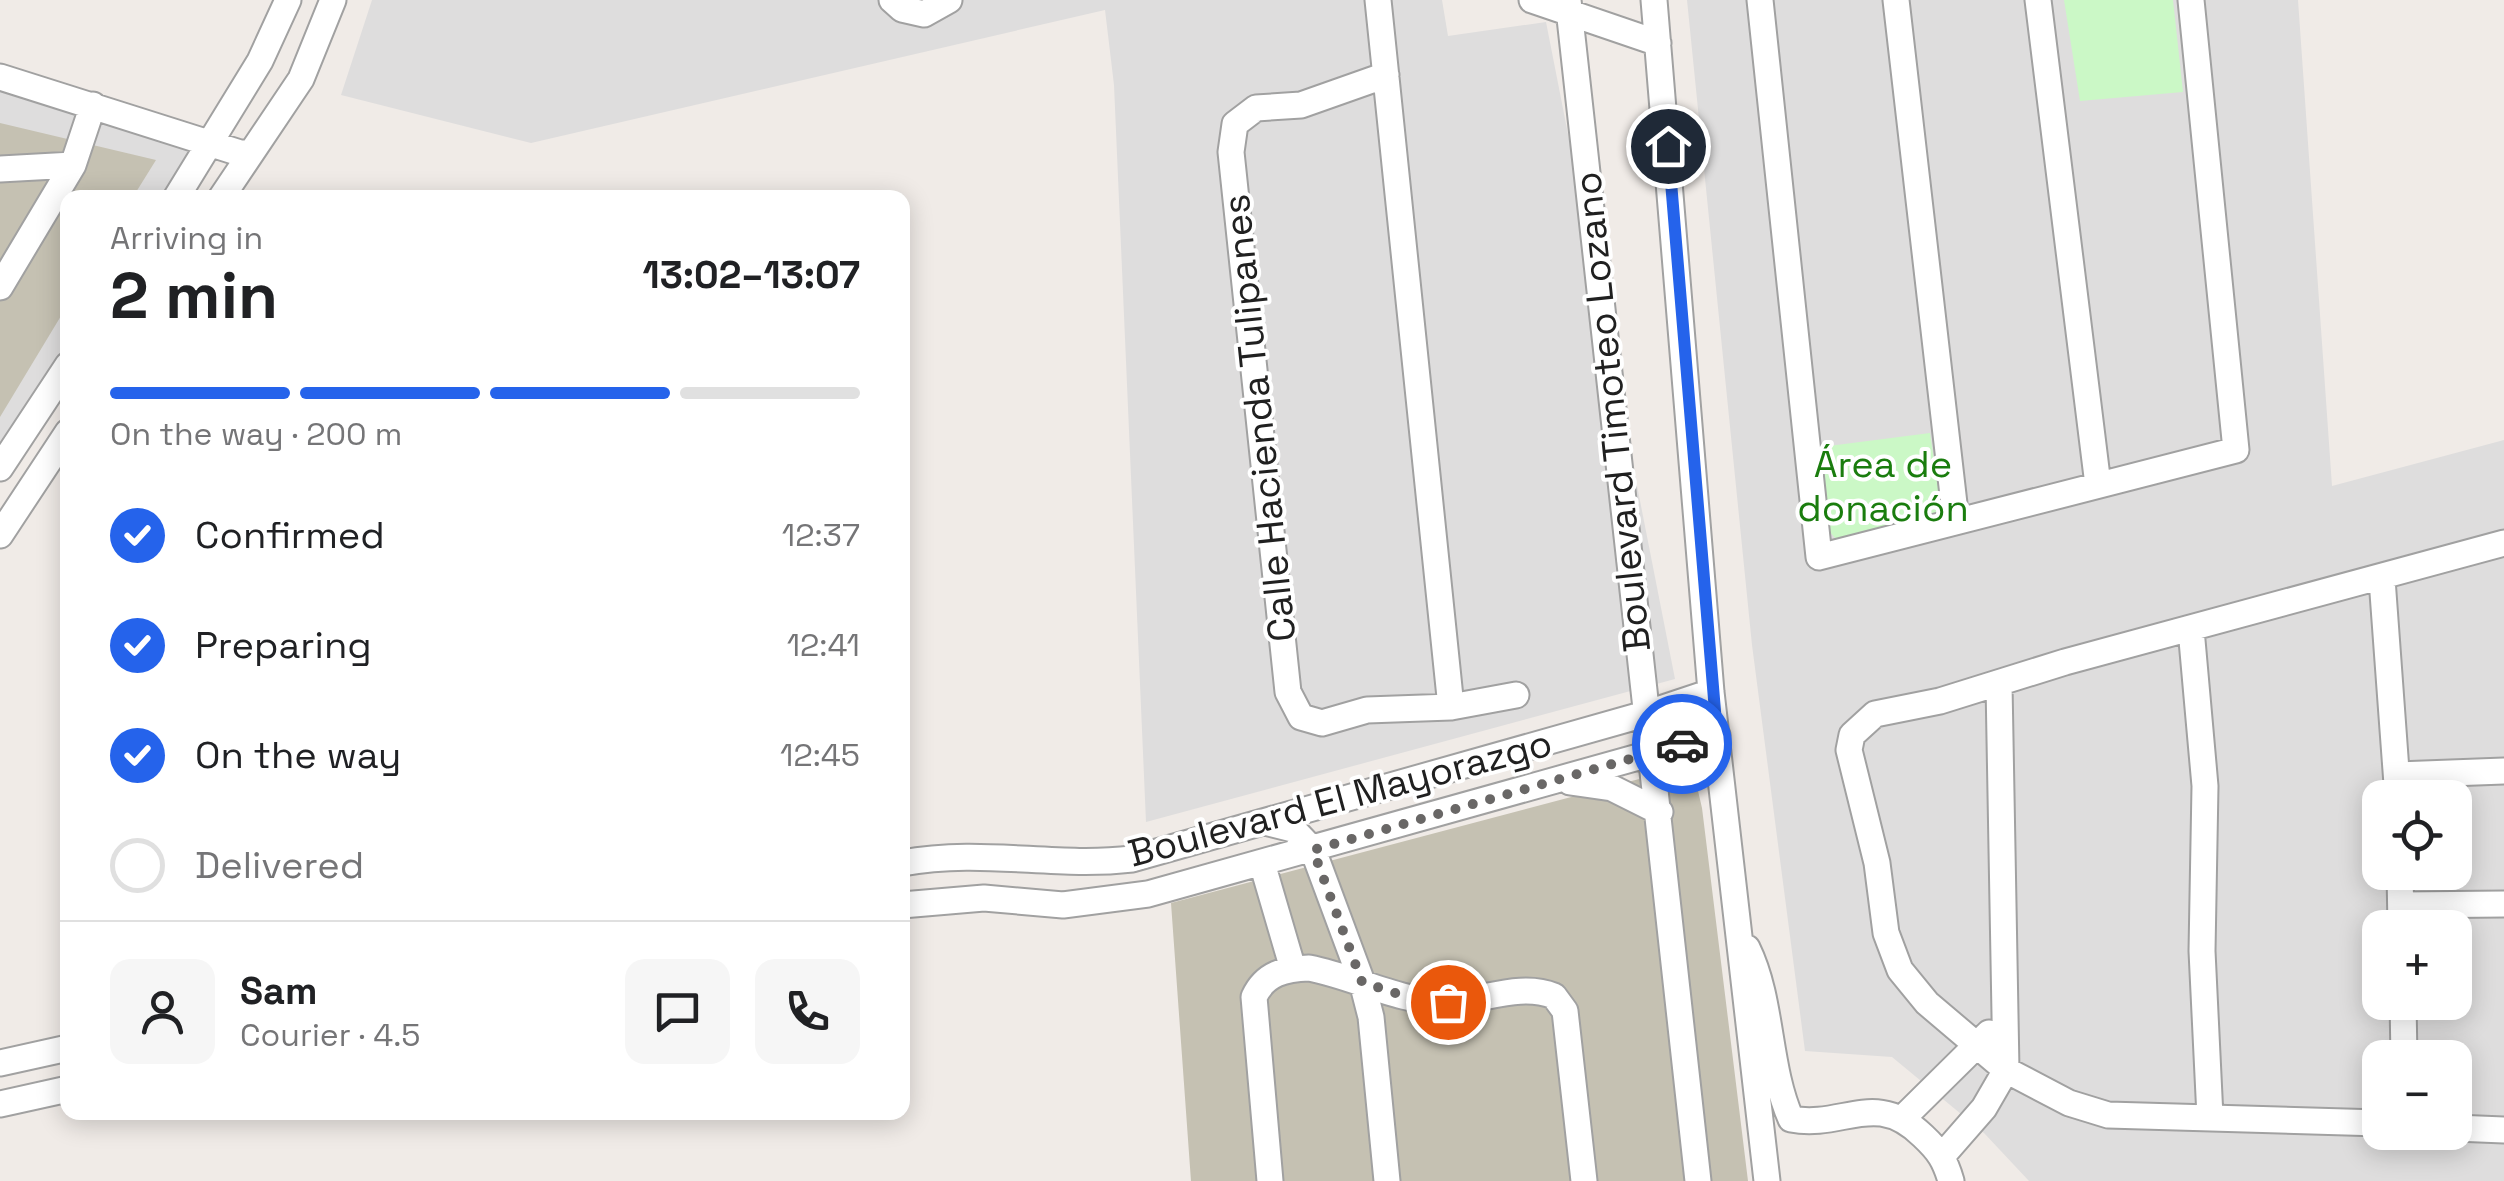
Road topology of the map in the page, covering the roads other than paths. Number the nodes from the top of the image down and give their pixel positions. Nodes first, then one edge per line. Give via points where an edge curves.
1 (288, 0) edge
2 (333, 0) edge
3 (892, 0) edge
4 (949, 0) edge
5 (1378, 0) edge
6 (1535, 0) edge
7 (1654, 0) edge
8 (1760, 0) edge
9 (1896, 0) edge
10 (2038, 0) edge
11 (2191, 0) edge
12 (1568, 5) edge
13 (1658, 43) junction
14 (1386, 75) junction
15 (0, 77) edge
16 (93, 105) junction
17 (211, 144) junction
18 (250, 153) junction
19 (73, 165) junction
20 (0, 169) edge
21 (181, 190) edge
22 (226, 190) edge
23 (0, 286) edge
24 (60, 376) edge
25 (60, 444) edge
26 (0, 468) edge
27 (2098, 485) junction
28 (1956, 521) junction
29 (0, 535) edge
30 (2504, 544) edge
31 (2382, 579) junction
32 (2191, 629) junction
33 (1999, 684) junction
34 (1711, 692) junction
35 (1516, 695) dead end
36 (1451, 707) junction
37 (1645, 714) junction
38 (1717, 735) junction
39 (1651, 752) junction
40 (2504, 771) edge
41 (2397, 780) edge
42 (2440, 780) edge
43 (1560, 781) junction
44 (1660, 812) junction
45 (1265, 822) junction
46 (1313, 850) junction
47 (910, 861) edge
48 (1262, 863) junction
49 (910, 904) edge
50 (2504, 904) edge
51 (2452, 910) edge
52 (1738, 931) junction
53 (1292, 968) junction
54 (1362, 982) junction
55 (2005, 1022) junction
56 (1975, 1043) junction
57 (60, 1050) edge
58 (0, 1063) edge
59 (2006, 1070) junction
60 (60, 1091) edge
61 (0, 1104) edge
62 (1904, 1117) junction
63 (2210, 1118) junction
64 (2362, 1122) edge
65 (2472, 1129) edge
66 (2504, 1130) edge
67 (1943, 1155) junction
68 (1270, 1181) edge
69 (1387, 1181) edge
70 (1584, 1181) edge
71 (1698, 1181) edge
72 (1767, 1181) edge
73 (1950, 1181) edge

1 - 17 street
2 - 18 street via 301,79
3 - 4 street via 924,14
5 - 14 street
6 - 12 street
7 - 13 street, Boulevard Timoteo Lozano
8 - 28 street via 1819,556
9 - 28 street
10 - 27 street
11 - 27 street via 2236,450
12 - 13 street
12 - 37 street, Boulevard Timoteo Lozano
13 - 34 street, Boulevard Timoteo Lozano
14 - 36 street
14 - 36 street, Calle Hacienda Tulipanes via 1301,105 1256,108 1235,124 1233,172 1293,708 1300,717 1322,722 1367,710
15 - 16 street
16 - 17 street
16 - 19 street
17 - 18 street
17 - 21 street
18 - 22 street
19 - 20 street
19 - 23 street
24 - 26 street
25 - 29 street
27 - 28 street
30 - 31 street
31 - 32 street
31 - 41 street
32 - 33 street
32 - 63 street via 2205,786 2202,951
33 - 55 street
33 - 56 street via 1876,714 1852,734 1849,750 1877,863 1886,933 1900,970
34 - 37 street, Boulevard El Mayorazgo
34 - 38 street, Boulevard Timoteo Lozano
35 - 36 street, Calle Hacienda Tulipanes
37 - 39 street, Boulevard Timoteo Lozano
37 - 45 street, Boulevard El Mayorazgo
38 - 39 street, Boulevard El Mayorazgo
38 - 52 street, Boulevard Timoteo Lozano
39 - 43 street, Boulevard El Mayorazgo
39 - 44 street, Boulevard Timoteo Lozano
40 - 42 street
43 - 44 street via 1612,788
43 - 46 street, Boulevard El Mayorazgo
44 - 71 street, Boulevard Timoteo Lozano
45 - 46 street via 1293,829
45 - 47 street, Boulevard El Mayorazgo via 1115,861 975,854
46 - 48 street, Boulevard El Mayorazgo
46 - 54 street
48 - 49 street, Boulevard El Mayorazgo via 1087,904 984,898
48 - 53 street
50 - 51 street
52 - 62 street via 1760,974 1780,1095 1791,1119 1863,1111
52 - 72 street, Boulevard Timoteo Lozano
53 - 54 street
53 - 68 street via 1260,985 1253,1009
54 - 69 street
54 - 70 street via 1432,1001 1525,990 1554,996 1565,1012
55 - 56 street
55 - 59 street
56 - 59 street
56 - 62 street
57 - 58 street
59 - 63 street via 2069,1103 2108,1114
59 - 67 street
60 - 61 street
62 - 67 street
63 - 64 street
65 - 66 street
67 - 73 street

